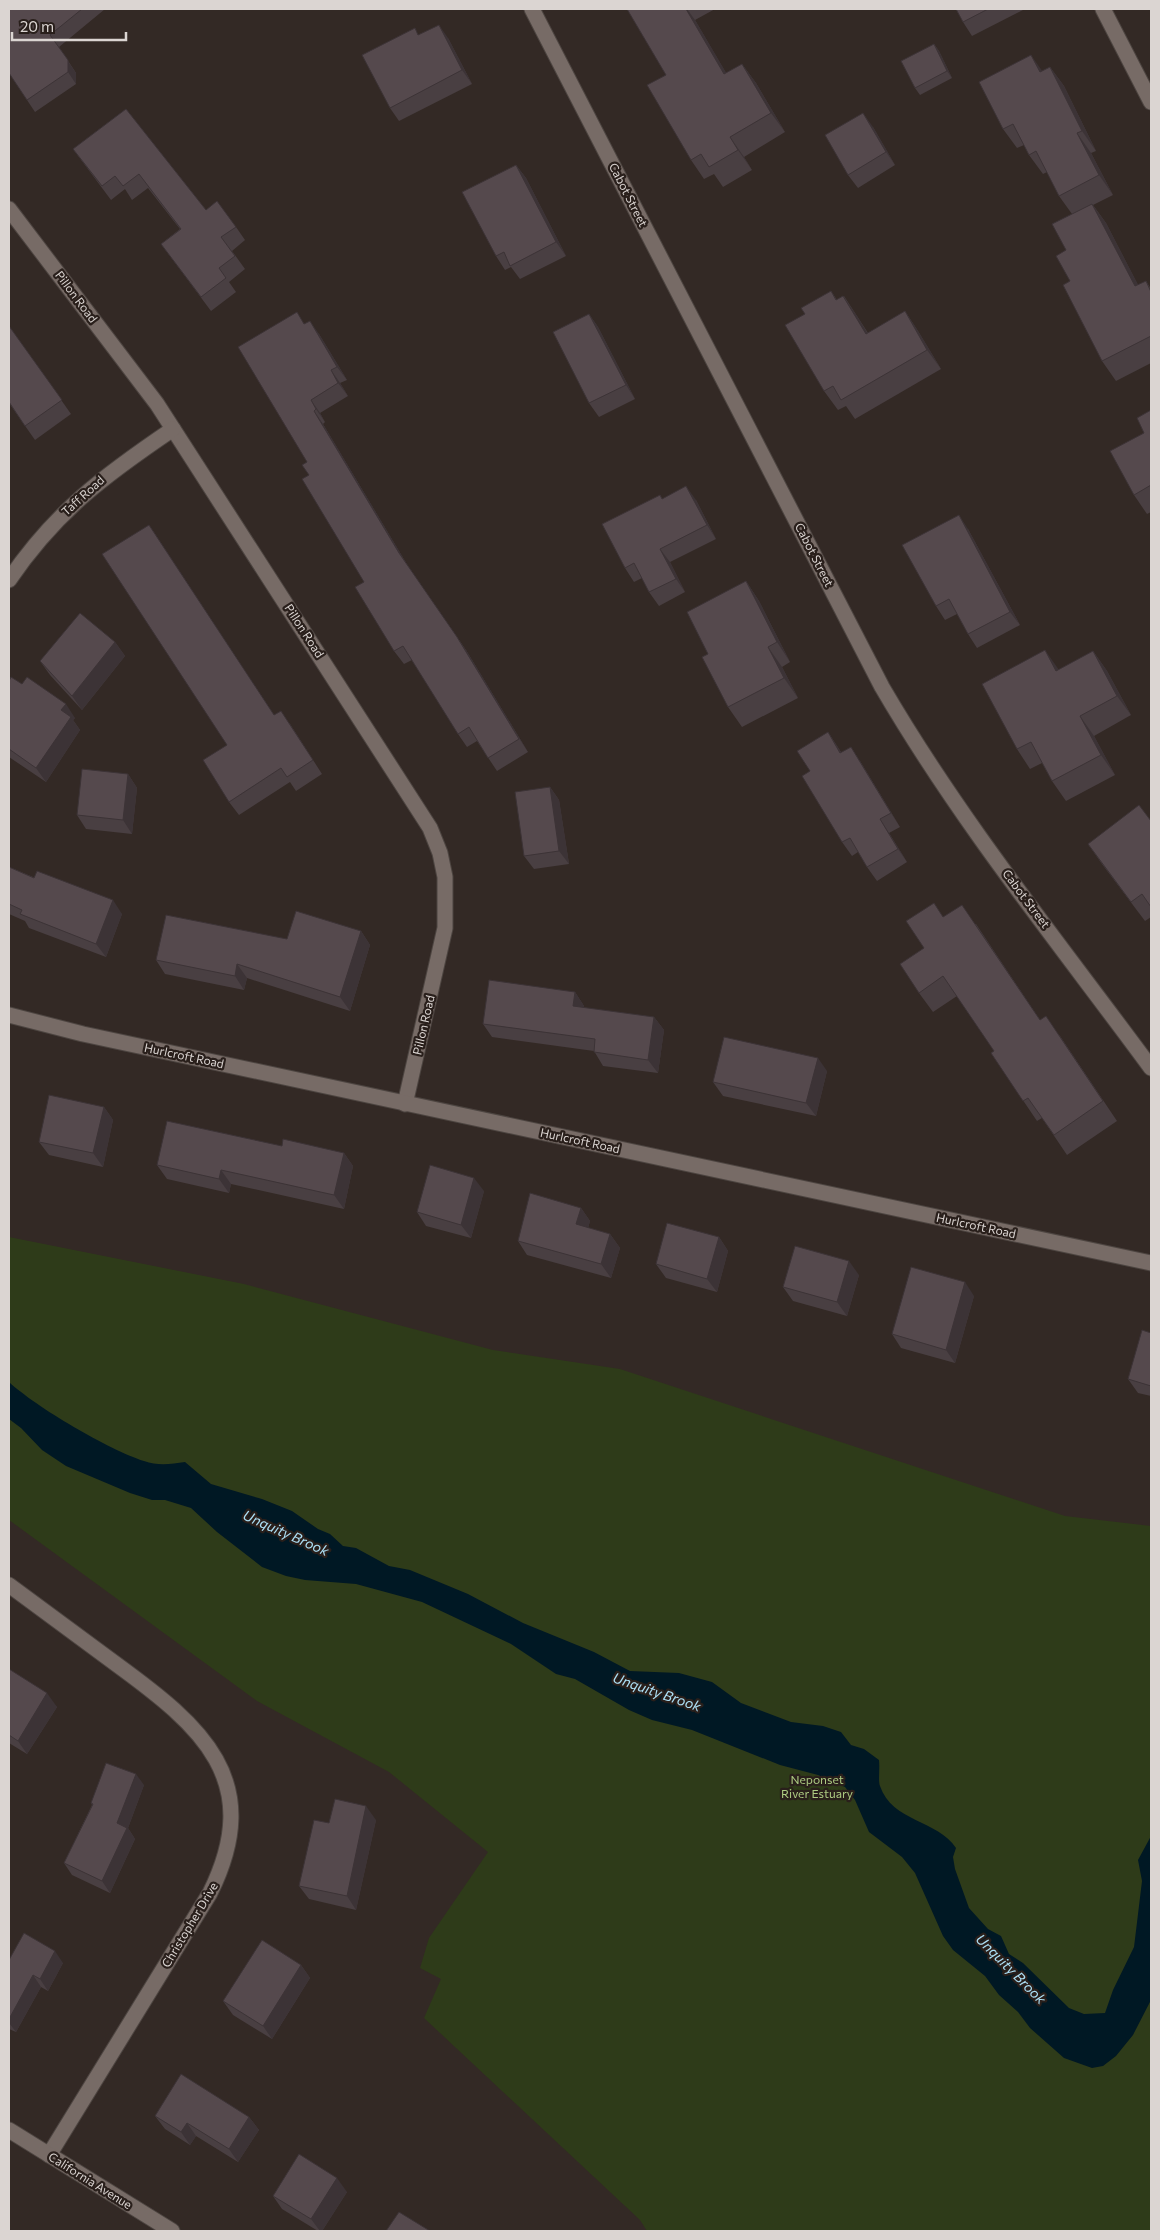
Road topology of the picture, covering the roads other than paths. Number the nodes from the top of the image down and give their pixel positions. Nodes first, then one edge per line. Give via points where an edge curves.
1 (532, 9) edge
2 (1103, 9) edge
3 (1151, 102) edge
4 (9, 209) edge
5 (173, 429) junction
6 (9, 580) edge
7 (9, 1015) edge
8 (1151, 1068) edge
9 (405, 1104) junction
10 (1151, 1263) edge
11 (9, 1585) edge
12 (9, 2130) edge
13 (49, 2155) junction
14 (172, 2231) edge

1 - 8 street, Cabot Street via 904,724 949,796
2 - 3 street
4 - 5 street, Pillon Road via 133,371
5 - 6 street, Taff Road via 91,487 64,512
5 - 9 street, Pillon Road via 419,808 440,853 445,877 444,928
7 - 9 street, Hurlcroft Road
9 - 10 street, Hurlcroft Road
11 - 13 street, Christopher Drive via 154,1691 183,1717 215,1756 230,1801 227,1849 210,1893
12 - 13 street, California Avenue
13 - 14 street, California Avenue

